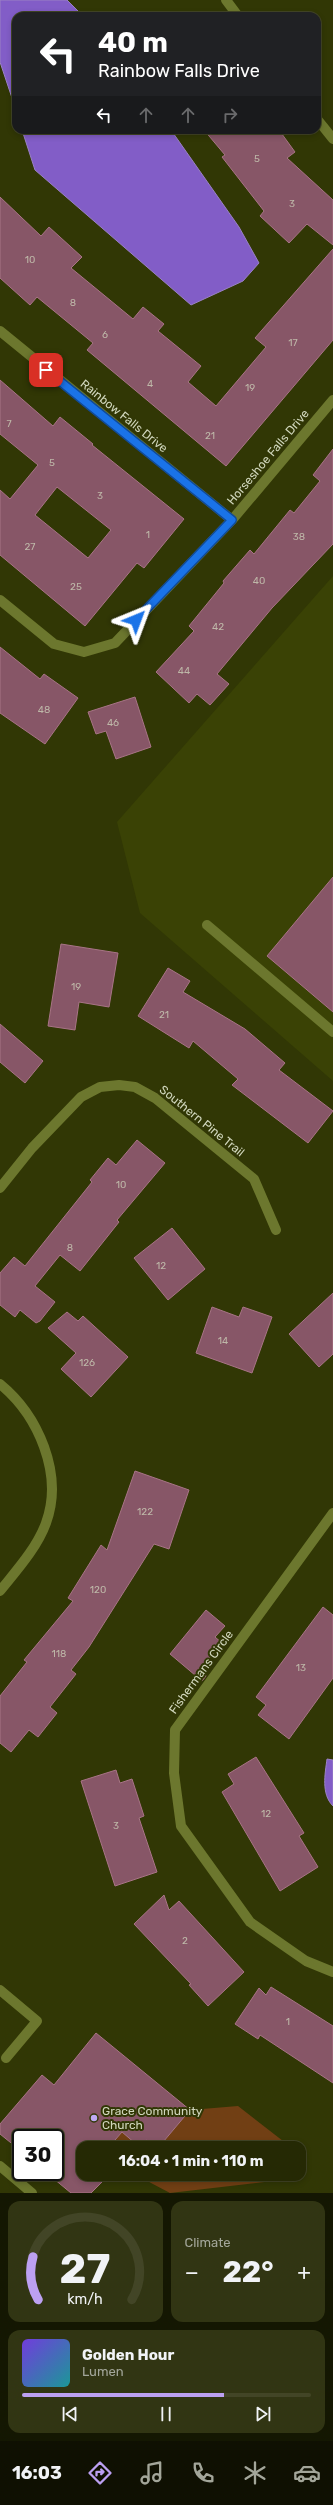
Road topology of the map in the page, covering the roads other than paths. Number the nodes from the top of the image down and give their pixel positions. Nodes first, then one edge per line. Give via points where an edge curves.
1 (226, 0) edge
2 (235, 12) edge
3 (321, 124) edge
4 (333, 139) edge
5 (0, 331) edge
6 (333, 400) edge
7 (232, 520) junction
8 (0, 600) edge
9 (207, 925) dead end
10 (333, 1032) edge
11 (0, 1188) edge
12 (276, 1230) dead end
13 (0, 1384) edge
14 (333, 1513) edge
15 (0, 1591) edge
16 (333, 1972) edge
17 (0, 1990) edge
18 (6, 2058) dead end
19 (0, 2166) edge
20 (32, 2193) edge

1 - 2 street
3 - 4 street
5 - 7 street, Rainbow Falls Drive
6 - 7 street, Horseshoe Falls Drive
7 - 8 street, Horseshoe Falls Drive via 115,643 84,652 54,644
9 - 10 street
11 - 12 street, Southern Pine Trail via 32,1148 81,1097 100,1087 135,1087 155,1098 254,1180
13 - 15 street via 15,1396 35,1427 48,1455 51,1491 46,1523 35,1543
14 - 16 street, Fishermans Circle via 175,1730 174,1773 181,1826 250,1922 306,1961
17 - 18 street via 37,2021
19 - 20 street

